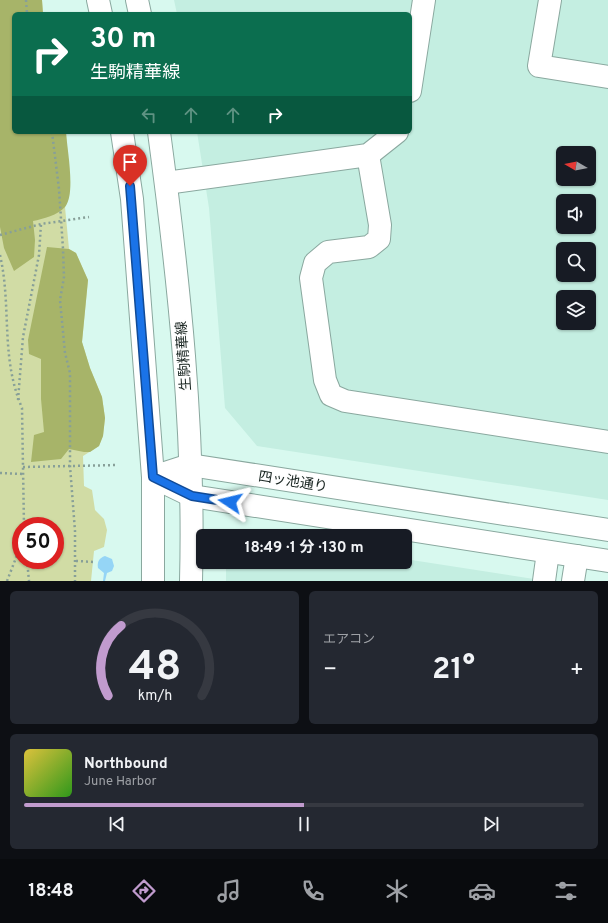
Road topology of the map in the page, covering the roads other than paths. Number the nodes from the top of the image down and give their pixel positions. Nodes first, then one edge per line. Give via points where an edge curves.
1 (98, 0) edge
2 (137, 0) edge
3 (424, 0) edge
4 (550, 0) edge
5 (101, 12) edge
6 (140, 12) edge
7 (608, 77) edge
8 (412, 78) edge
9 (122, 134) edge
10 (159, 134) edge
11 (394, 134) edge
12 (368, 155) junction
13 (166, 183) junction
14 (608, 442) edge
15 (190, 465) junction
16 (153, 477) junction
17 (192, 496) junction
18 (608, 530) edge
19 (548, 552) junction
20 (577, 556) junction
21 (608, 561) edge
22 (153, 581) edge
23 (191, 581) edge
24 (544, 581) edge
25 (573, 581) edge

1 - 5 main road
2 - 6 main road
3 - 8 main road
4 - 7 main road via 539,66
9 - 16 main road via 132,199
10 - 13 main road, 生駒精華線
11 - 12 main road
12 - 13 main road
12 - 14 main road via 380,225 378,240 370,246 328,252 315,263 311,278 325,380 331,395 345,401
13 - 15 main road, 生駒精華線 via 178,284
15 - 16 main road, 四ッ池通り
15 - 17 main road, 生駒精華線
15 - 18 main road, 四ッ池通り
16 - 17 main road
16 - 22 main road
17 - 19 main road
17 - 23 main road, 生駒精華線
19 - 20 main road
19 - 24 main road
20 - 21 main road
20 - 25 main road

